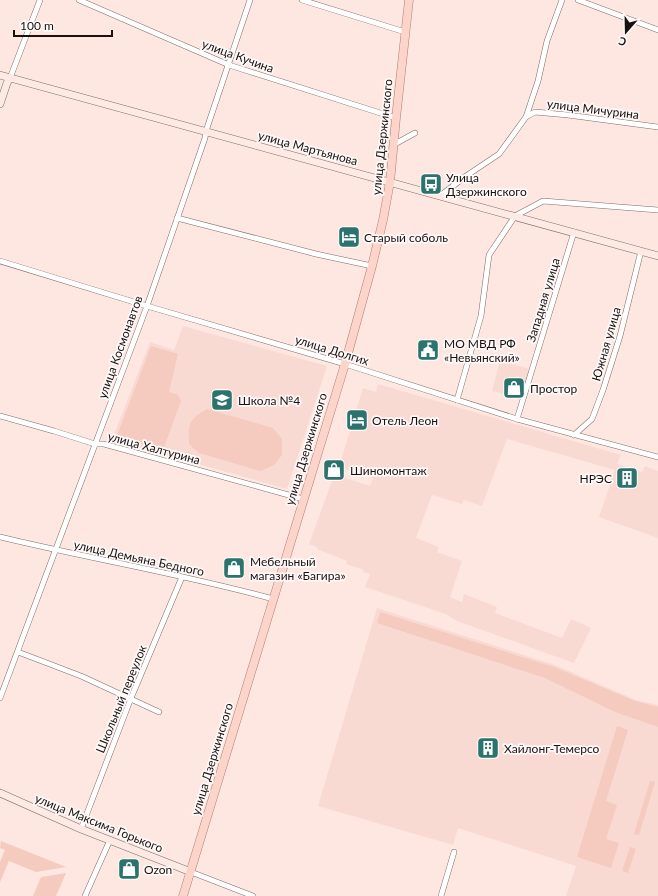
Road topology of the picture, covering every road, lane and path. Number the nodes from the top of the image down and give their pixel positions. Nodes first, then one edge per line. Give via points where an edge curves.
1 (40, 0) edge
2 (79, 0) edge
3 (250, 0) edge
4 (302, 0) edge
5 (409, 0) edge
6 (562, 0) edge
7 (578, 0) edge
8 (658, 30) edge
9 (405, 32) junction
10 (228, 65) junction
11 (0, 75) edge
12 (10, 78) junction
13 (0, 104) edge
14 (526, 117) junction
15 (396, 118) junction
16 (658, 127) edge
17 (206, 131) junction
18 (415, 132) dead end
19 (393, 145) junction
20 (390, 182) junction
21 (440, 196) junction
22 (658, 210) edge
23 (515, 216) junction
24 (178, 218) junction
25 (574, 232) junction
26 (641, 251) junction
27 (658, 256) edge
28 (0, 261) edge
29 (372, 266) junction
30 (146, 306) junction
31 (345, 364) junction
32 (456, 400) junction
33 (0, 416) edge
34 (517, 419) junction
35 (574, 435) junction
36 (95, 444) junction
37 (658, 457) edge
38 (303, 499) junction
39 (0, 537) edge
40 (56, 551) junction
41 (182, 577) junction
42 (273, 599) junction
43 (18, 652) junction
44 (0, 698) edge
45 (131, 698) junction
46 (159, 712) dead end
47 (0, 793) edge
48 (81, 829) junction
49 (110, 840) junction
50 (454, 852) dead end
51 (191, 872) junction
52 (85, 896) edge
53 (183, 896) edge
54 (253, 896) edge
55 (440, 896) edge

1 - 12 street
2 - 10 street, улица Кучина
3 - 10 street, улица Космонавтов
4 - 9 street
5 - 9 main road, улица Дзержинского
6 - 14 street via 547,41
7 - 8 street
9 - 15 main road, улица Дзержинского
10 - 15 street, улица Кучина
10 - 17 street, улица Космонавтов
11 - 12 main road, улица Мартьянова
12 - 13 main road
12 - 17 main road, улица Мартьянова
14 - 16 street, улица Мичурина via 535,112
14 - 21 street via 499,154
15 - 19 main road, улица Дзержинского
17 - 20 main road, улица Мартьянова
17 - 24 street, улица Космонавтов
18 - 19 street
19 - 20 main road, улица Дзержинского
20 - 21 main road, улица Мартьянова
20 - 29 main road, улица Дзержинского via 384,220
21 - 23 main road, улица Мартьянова
22 - 23 street via 543,201
23 - 25 main road, улица Мартьянова
23 - 32 street via 489,255 481,316
24 - 29 street
24 - 30 street, улица Космонавтов
25 - 26 main road, улица Мартьянова
25 - 34 street, Западная улица
26 - 27 main road, улица Мартьянова
26 - 35 street, Южная улица via 604,390 592,419
28 - 30 street, улица Долгих
29 - 31 main road, улица Дзержинского
30 - 31 street, улица Долгих
30 - 36 street, улица Космонавтов
31 - 32 street, улица Долгих
31 - 38 main road, улица Дзержинского
32 - 34 street, улица Долгих
33 - 36 street, улица Халтурина
34 - 35 street, улица Долгих
35 - 37 street, улица Долгих
36 - 38 street, улица Халтурина via 104,444
36 - 40 street, улица Космонавтов
38 - 42 main road, улица Дзержинского
39 - 40 street, улица Демьяна Бедного
40 - 41 street, улица Демьяна Бедного
40 - 43 street, улица Космонавтов
41 - 42 street, улица Демьяна Бедного
41 - 45 street, Школьный переулок
42 - 51 main road, улица Дзержинского
43 - 44 street, улица Космонавтов
43 - 45 street
45 - 46 street
45 - 48 street, Школьный переулок
47 - 48 main road, улица Максима Горького
48 - 49 main road, улица Максима Горького
49 - 51 main road, улица Максима Горького
49 - 52 street
50 - 55 street
51 - 53 main road, улица Дзержинского
51 - 54 street

